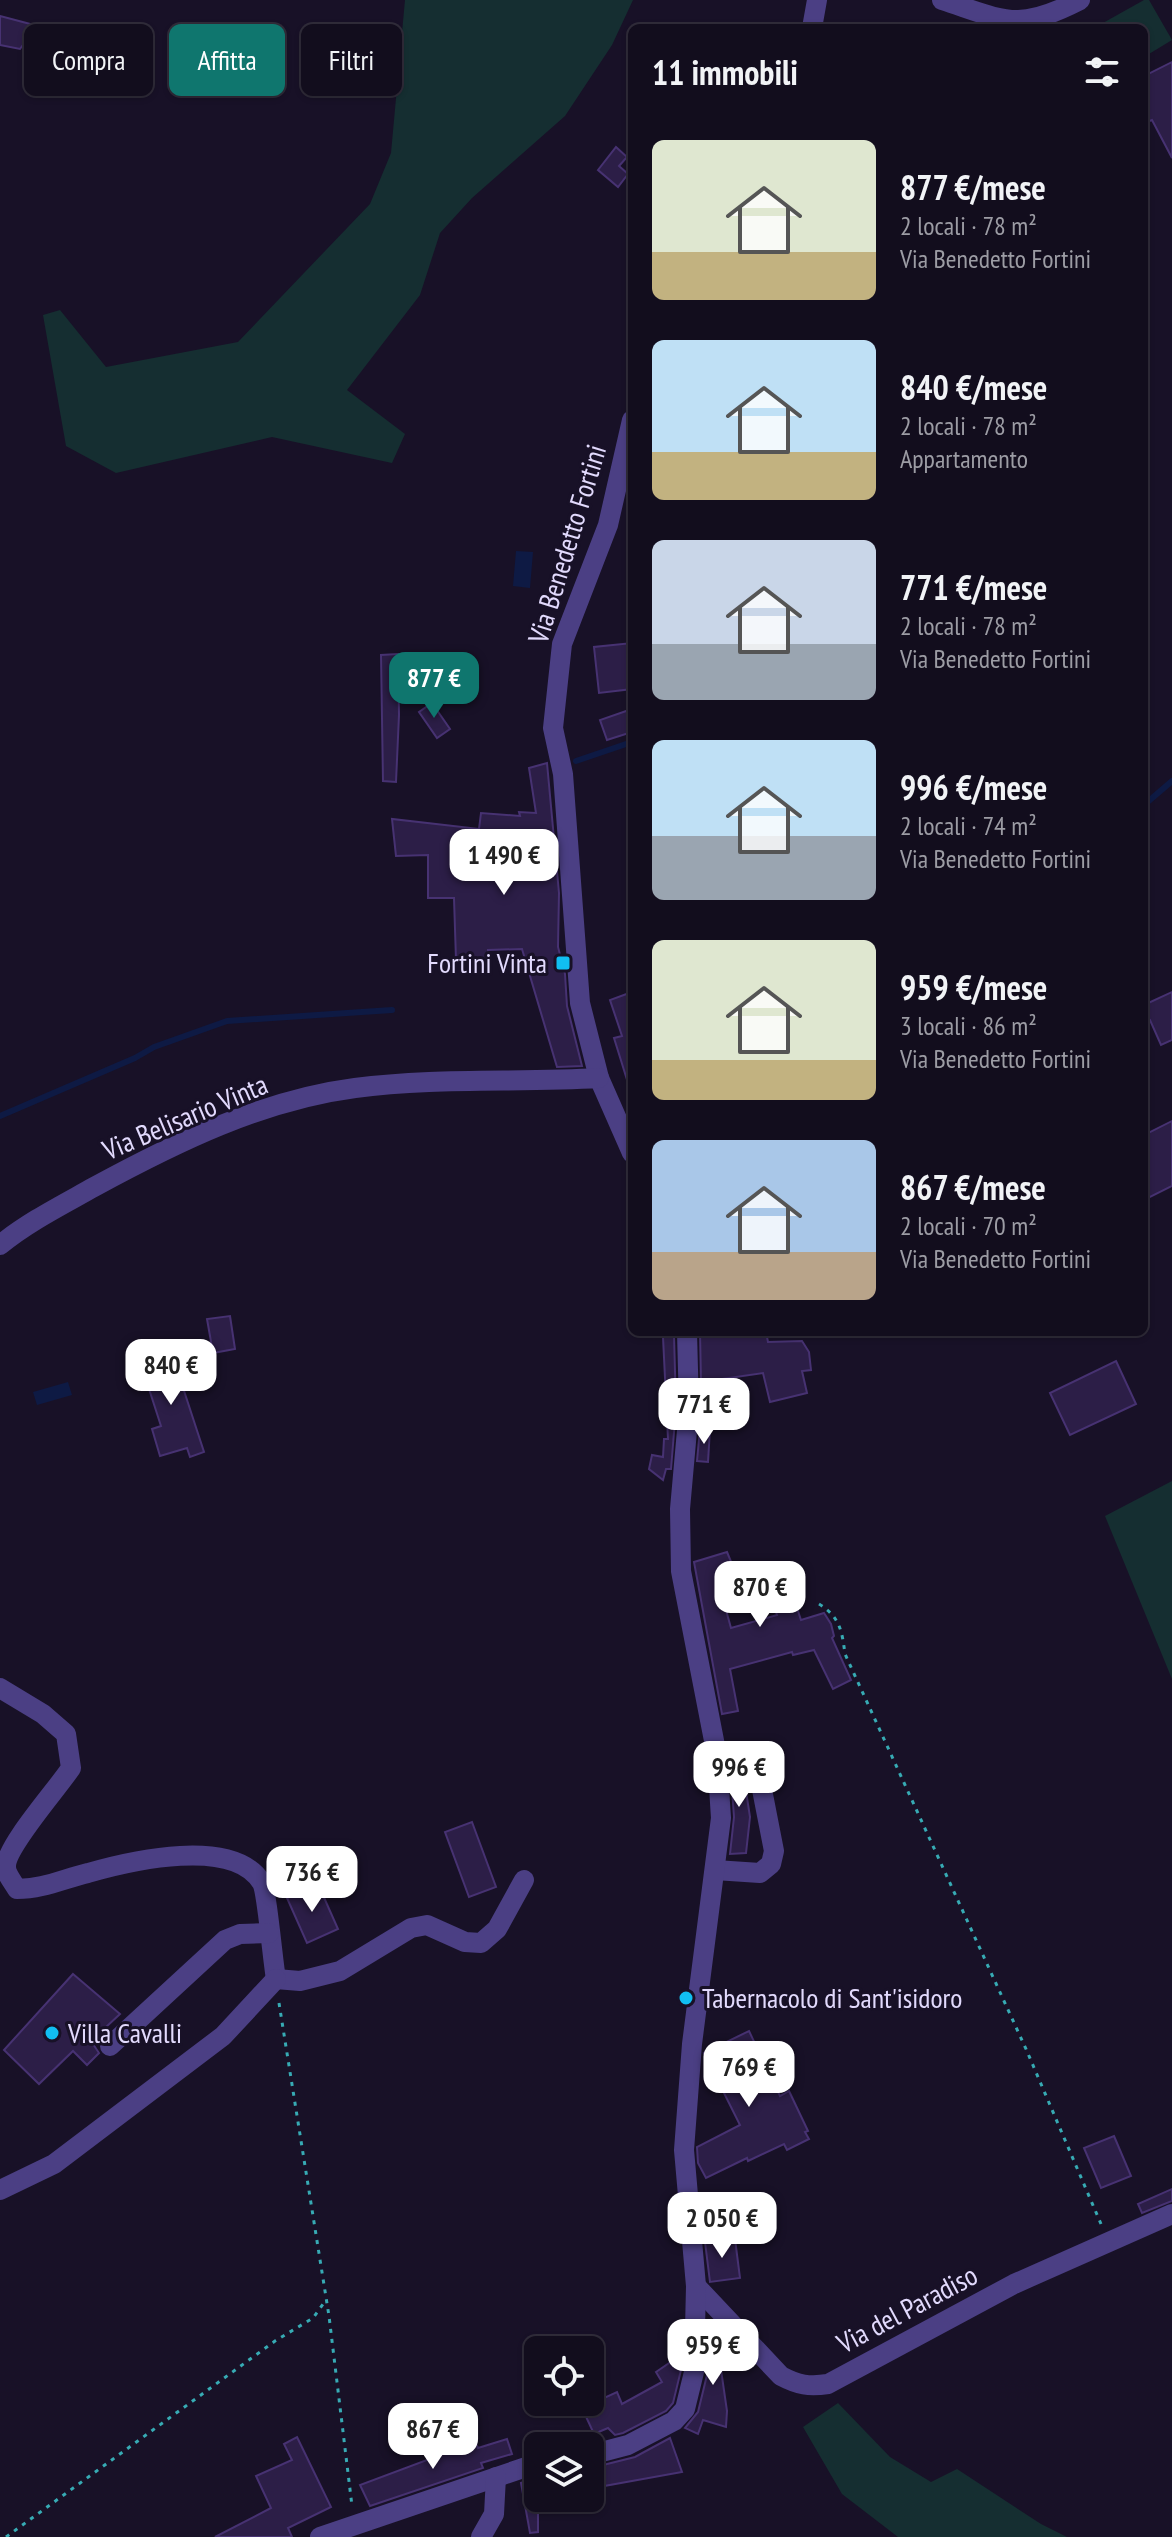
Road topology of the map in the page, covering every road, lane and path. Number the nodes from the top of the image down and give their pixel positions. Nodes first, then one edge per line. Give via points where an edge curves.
1 (817, 0) edge
2 (942, 0) edge
3 (1080, 0) edge
4 (813, 24) edge
5 (628, 438) edge
6 (599, 1078) junction
7 (628, 1144) edge
8 (0, 1245) edge
9 (687, 1336) edge
10 (819, 1604) dead end
11 (0, 1688) edge
12 (758, 1769) dead end
13 (715, 1870) junction
14 (524, 1880) dead end
15 (269, 1933) junction
16 (276, 1979) junction
17 (110, 2046) dead end
18 (0, 2190) edge
19 (1172, 2214) edge
20 (1109, 2242) junction
21 (696, 2286) junction
22 (326, 2300) junction
23 (604, 2451) edge
24 (524, 2468) edge
25 (496, 2477) junction
26 (353, 2525) junction
27 (6, 2537) edge
28 (320, 2537) edge
29 (481, 2537) edge

1 - 4 street
2 - 3 street via 1018,22
5 - 6 street, Via Benedetto Fortini via 608,525 562,644 553,728 563,774 580,1003
6 - 7 street, Via Benedetto Fortini
6 - 8 street, Via Belisario Vinta via 397,1084 307,1097 249,1114 143,1160
9 - 13 street via 681,1571 717,1756 721,1818
10 - 20 path via 841,1626 845,1654
11 - 15 street via 66,1734 71,1768 8,1852 5,1870 17,1889 180,1854 224,1859 245,1867 263,1883
12 - 13 street via 774,1851 771,1864 760,1873
13 - 21 street via 684,2150
14 - 16 street via 497,1929 481,1943 465,1942 427,1925 411,1928 340,1971 300,1981
15 - 16 street
15 - 17 street via 225,1940
16 - 18 street via 223,2036 54,2164
16 - 22 path
19 - 20 street, Via del Paradiso
20 - 21 street, Via del Paradiso via 1014,2284 828,2384 813,2386 781,2376
21 - 23 street via 694,2372 685,2409 674,2421
22 - 26 path
22 - 27 path via 313,2318
24 - 25 street
25 - 26 street
25 - 29 street via 494,2514
26 - 28 street

